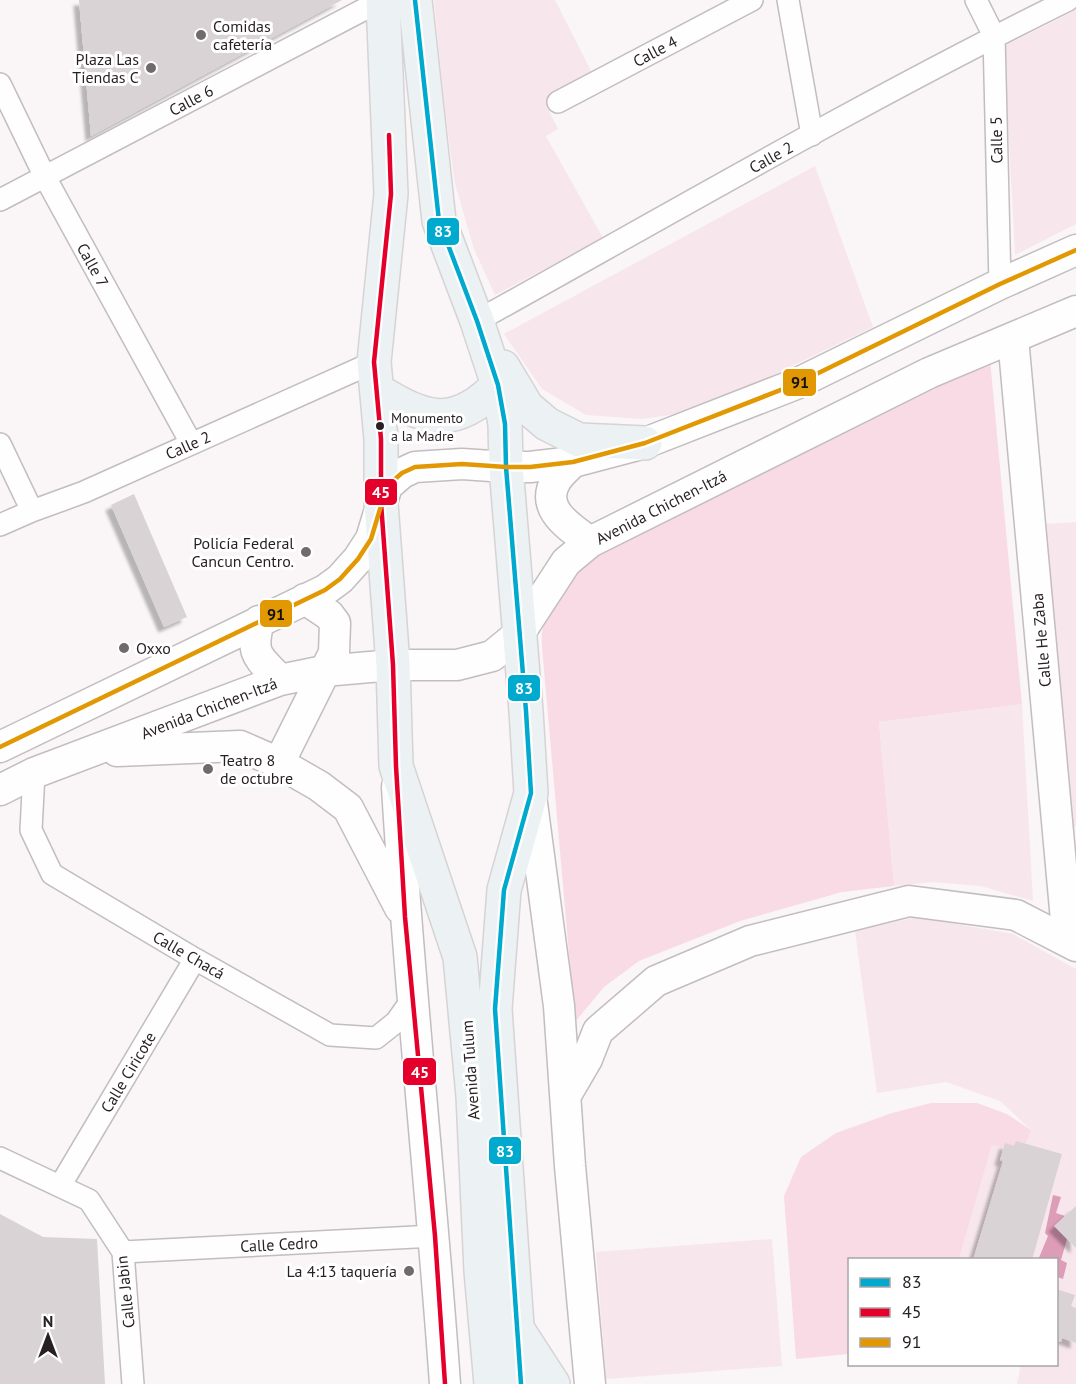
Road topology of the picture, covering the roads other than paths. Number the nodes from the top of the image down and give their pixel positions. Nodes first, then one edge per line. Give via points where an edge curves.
1 (382, 0) edge
2 (415, 0) edge
3 (752, 0) edge
4 (788, 0) edge
5 (976, 0) edge
6 (1068, 0) edge
7 (994, 36) junction
8 (0, 84) edge
9 (558, 102) dead end
10 (812, 135) junction
11 (45, 177) junction
12 (0, 200) edge
13 (1075, 252) edge
14 (1000, 284) junction
15 (1076, 311) edge
16 (477, 321) junction
17 (919, 324) junction
18 (1013, 338) junction
19 (929, 373) junction
20 (376, 376) junction
21 (498, 385) junction
22 (191, 443) junction
23 (645, 443) junction
24 (0, 444) edge
25 (573, 462) junction
26 (506, 467) junction
27 (381, 503) junction
28 (32, 511) junction
29 (0, 525) edge
30 (590, 542) junction
31 (305, 599) junction
32 (259, 621) junction
33 (519, 634) junction
34 (393, 665) junction
35 (324, 670) junction
36 (280, 680) junction
37 (0, 747) edge
38 (93, 752) junction
39 (279, 763) junction
40 (396, 766) junction
41 (34, 774) junction
42 (0, 790) edge
43 (531, 793) junction
44 (1069, 865) edge
45 (405, 917) junction
46 (1072, 944) edge
47 (195, 959) junction
48 (413, 998) junction
49 (566, 1095) junction
50 (0, 1158) edge
51 (60, 1186) junction
52 (435, 1236) junction
53 (123, 1252) junction
54 (516, 1328) junction
55 (134, 1384) edge
56 (445, 1384) edge
57 (491, 1384) edge
58 (521, 1384) edge
59 (553, 1384) edge
60 (590, 1384) edge

1 - 11 street, Calle 6
1 - 20 main road, Avenida Tulum via 392,194
2 - 16 main road, Avenida Tulum via 439,221
3 - 9 street, Calle 4
4 - 10 street
5 - 7 street, Calle 5
6 - 7 street, Calle 2
7 - 10 street, Calle 2
7 - 14 street, Calle 5
8 - 11 street, Calle 7
10 - 16 street, Calle 2
11 - 12 street, Calle 6
11 - 22 street, Calle 7
13 - 14 main road
14 - 17 main road
15 - 18 main road, Avenida Chichen-Itzá
16 - 21 main road, Avenida Tulum
16 - 23 main road via 527,407 547,424 579,440
17 - 19 main road via 912,339 912,351 918,364
17 - 23 main road via 796,384
18 - 19 main road, Avenida Chichen-Itzá
18 - 44 main road, Calle He Zaba
19 - 30 main road, Avenida Chichen-Itzá
20 - 21 main road via 404,407 438,417 468,408 486,398
20 - 22 street, Calle 2
20 - 27 main road, Avenida Tulum
21 - 26 main road, Avenida Tulum via 505,424
22 - 28 street, Calle 2
23 - 25 main road
24 - 28 street
25 - 26 main road
25 - 30 main road via 557,479 551,501 562,521
26 - 27 main road via 415,467 387,486
26 - 33 main road, Avenida Tulum
27 - 31 main road via 371,539 358,559 340,579
27 - 34 main road, Avenida Tulum
28 - 29 street, Calle 2
30 - 33 main road, Avenida Chichen-Itzá via 566,562
31 - 32 main road
31 - 35 main road via 335,623 334,653
32 - 36 main road via 253,641 255,651
32 - 37 main road
33 - 34 main road, Avenida Chichen-Itzá via 492,656 457,665
33 - 43 main road, Avenida Tulum
34 - 35 main road, Avenida Chichen-Itzá
34 - 40 main road, Avenida Tulum
35 - 36 main road, Avenida Chichen-Itzá
35 - 39 main road
36 - 38 main road, Avenida Chichen-Itzá
38 - 39 main road via 240,746
38 - 41 main road, Avenida Chichen-Itzá
39 - 45 main road via 348,808
40 - 45 main road, Avenida Tulum
40 - 57 main road, Avenida Tulum via 460,957
41 - 42 main road, Avenida Chichen-Itzá
41 - 47 street, Calle Chacá via 31,830 52,874
43 - 49 main road, Avenida Tulum via 559,1006
43 - 54 main road, Avenida Tulum via 504,890 495,1009
44 - 46 main road, Calle He Zaba
45 - 48 main road, Avenida Tulum
46 - 49 main road via 1016,915 909,901 750,941 656,981 598,1031
47 - 48 street, Calle Chacá via 330,1035 376,1038 396,1022
47 - 51 street, Calle Ciricote
48 - 52 main road, Avenida Tulum
49 - 60 main road, Avenida Tulum
50 - 51 street, Calle Jabin
51 - 53 street, Calle Jabin via 89,1200
52 - 53 street, Calle Cedro
52 - 56 main road, Avenida Tulum
53 - 55 street, Calle Jabin
54 - 58 main road, Avenida Tulum
54 - 59 main road

